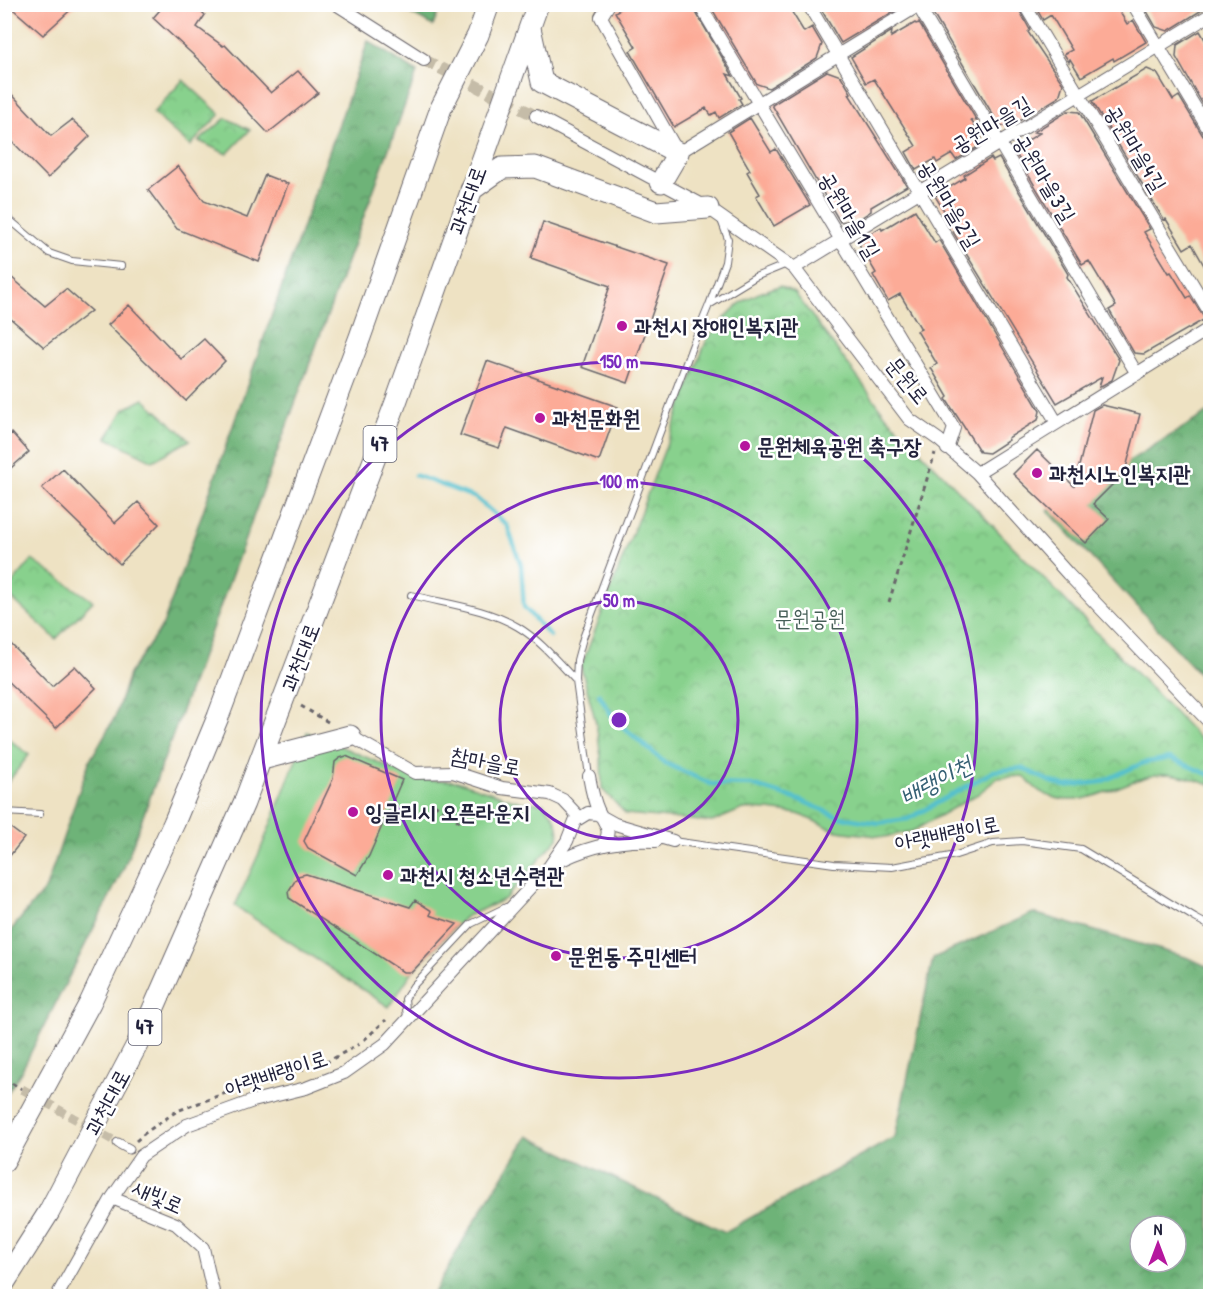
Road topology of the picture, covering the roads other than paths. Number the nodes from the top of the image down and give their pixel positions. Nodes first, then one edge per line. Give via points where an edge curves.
1 (336, 4) edge
2 (489, 4) edge
3 (538, 4) edge
4 (609, 4) edge
5 (699, 4) edge
6 (808, 4) edge
7 (1024, 4) edge
8 (1133, 4) edge
9 (919, 5) edge
10 (1210, 15) edge
11 (530, 28) junction
12 (1158, 47) junction
13 (839, 55) junction
14 (424, 60) tunnel mouth
15 (1079, 95) junction
16 (757, 103) junction
17 (536, 116) tunnel mouth
18 (1210, 132) edge
19 (1000, 144) junction
20 (678, 153) junction
21 (662, 182) junction
22 (471, 190) junction
23 (918, 193) junction
24 (714, 212) junction
25 (4, 215) edge
26 (840, 240) junction
27 (121, 266) dead end
28 (791, 266) junction
29 (709, 305) junction
30 (1210, 313) edge
31 (1210, 328) edge
32 (1137, 374) junction
33 (1057, 423) junction
34 (943, 444) junction
35 (977, 473) junction
36 (411, 595) dead end
37 (576, 681) junction
38 (1210, 723) edge
39 (350, 736) joint
40 (262, 759) junction
41 (589, 776) junction
42 (4, 812) edge
43 (39, 814) dead end
44 (581, 815) junction
45 (604, 819) junction
46 (572, 830) junction
47 (673, 842) junction
48 (596, 847) junction
49 (549, 867) junction
50 (515, 903) junction
51 (1210, 926) edge
52 (407, 1021) junction
53 (118, 1143) tunnel mouth
54 (129, 1149) road end
55 (4, 1161) edge
56 (112, 1198) junction
57 (4, 1283) edge
58 (57, 1296) edge
59 (214, 1296) edge

1 - 14 street
2 - 55 highway via 441,108 352,359 174,824 90,1003
3 - 11 highway, 과천대로 / 47
4 - 20 street via 601,17
5 - 16 street, 공원마을1길
6 - 13 street, 공원마을2길
7 - 15 street, 공원마을4길
8 - 12 street
9 - 13 street
9 - 19 street, 공원마을3길
10 - 12 street, 공원마을길
11 - 20 highway via 542,82
11 - 22 highway, 과천대로 / 47
12 - 15 street, 공원마을길
12 - 18 street
13 - 16 street
13 - 23 street, 공원마을2길
15 - 19 street, 공원마을길
15 - 30 street, 공원마을4길
16 - 20 street
16 - 26 street, 공원마을1길
17 - 21 street, 문원로
19 - 23 street, 공원마을길
19 - 32 street, 공원마을3길
20 - 21 highway
21 - 24 street, 문원로
22 - 24 highway via 502,168 535,167 656,212
22 - 40 highway, 과천대로 / 47
23 - 26 street, 공원마을길
23 - 33 street, 공원마을2길
24 - 28 street, 문원로
24 - 29 lane via 728,239 725,262
25 - 27 lane via 49,253 72,261
26 - 28 street, 공원마을길
26 - 34 street, 공원마을1길 via 954,428
28 - 29 lane via 755,277
28 - 34 street, 문원로 via 909,419
29 - 37 lane via 583,638
31 - 32 street
32 - 33 street
33 - 35 street
34 - 35 street, 문원로
35 - 38 street, 문원로
36 - 37 lane via 489,614 519,627
37 - 41 lane
39 - 40 highway
39 - 44 street, 참마을로 via 415,773 453,772 501,788 550,794
40 - 57 highway, 과천대로 / 47 via 140,1039 50,1212
41 - 44 street
41 - 45 street
42 - 43 lane
44 - 45 street via 592,813
44 - 46 street
45 - 47 street
45 - 48 street via 608,834
46 - 48 street via 579,845
46 - 49 street
47 - 48 street via 640,841
47 - 51 lane, 아랫배랭이로 via 834,864 892,867 956,855 993,843 1022,841 1081,849
48 - 49 street
49 - 50 street, 아랫배랭이로
50 - 52 street, 아랫배랭이로
50 - 52 lane via 471,924 413,986 405,999
52 - 56 street, 아랫배랭이로 via 385,1044 344,1073 187,1125 141,1156
53 - 54 street
56 - 58 street, 아랫배랭이로
56 - 59 street, 새빛로 via 177,1224 203,1248

